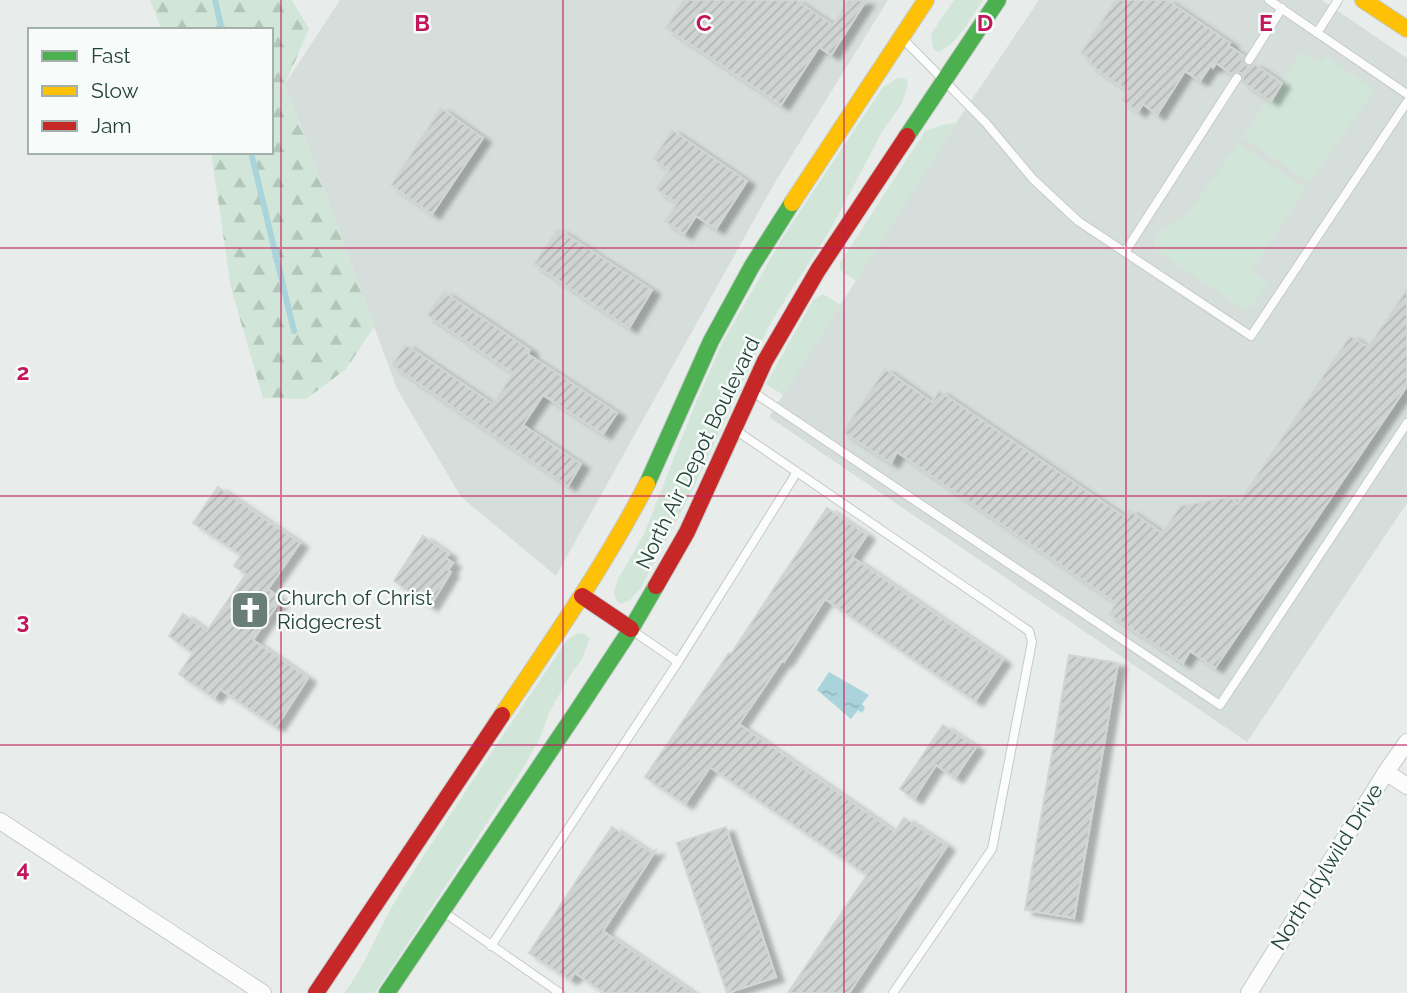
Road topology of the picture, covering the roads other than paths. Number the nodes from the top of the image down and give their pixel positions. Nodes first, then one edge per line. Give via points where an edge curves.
1 (926, 0) edge
2 (999, 0) edge
3 (1269, 0) edge
4 (1338, 0) edge
5 (1363, 0) edge
6 (1282, 8) junction
7 (1407, 29) edge
8 (1317, 33) junction
9 (902, 37) junction
10 (1249, 60) dead end
11 (1237, 78) dead end
12 (945, 80) junction
13 (1407, 94) edge
14 (1407, 103) edge
15 (1125, 252) junction
16 (751, 390) junction
17 (1407, 423) edge
18 (734, 430) junction
19 (797, 472) junction
20 (582, 596) junction
21 (631, 629) junction
22 (678, 662) junction
23 (1407, 742) edge
24 (1386, 772) junction
25 (1407, 786) edge
26 (0, 821) edge
27 (442, 911) junction
28 (491, 946) junction
29 (262, 993) edge
30 (316, 993) edge
31 (387, 993) edge
32 (560, 993) edge
33 (893, 993) edge
34 (1249, 993) edge

1 - 9 main road, North Air Depot Boulevard
2 - 12 main road, North Air Depot Boulevard
3 - 6 lane
4 - 8 lane
5 - 7 main road
6 - 8 lane
6 - 10 lane
8 - 13 lane
9 - 12 lane
9 - 20 main road, North Air Depot Boulevard via 746,276 711,341 646,485
11 - 15 lane
12 - 15 lane via 1033,179 1078,221
12 - 16 main road, North Air Depot Boulevard via 818,270
14 - 15 lane via 1251,336
16 - 17 lane via 1220,705
16 - 18 main road, North Air Depot Boulevard
18 - 19 lane
18 - 21 main road, North Air Depot Boulevard via 687,532
19 - 22 lane
19 - 33 lane via 1029,631 1032,642 992,849
20 - 21 main road
20 - 30 main road, North Air Depot Boulevard
21 - 22 lane
21 - 27 main road, North Air Depot Boulevard
22 - 28 lane
23 - 24 street, North Idylwild Drive
24 - 25 street
24 - 34 street, North Idylwild Drive
26 - 29 street
27 - 28 lane
27 - 31 main road, North Air Depot Boulevard
28 - 32 lane

